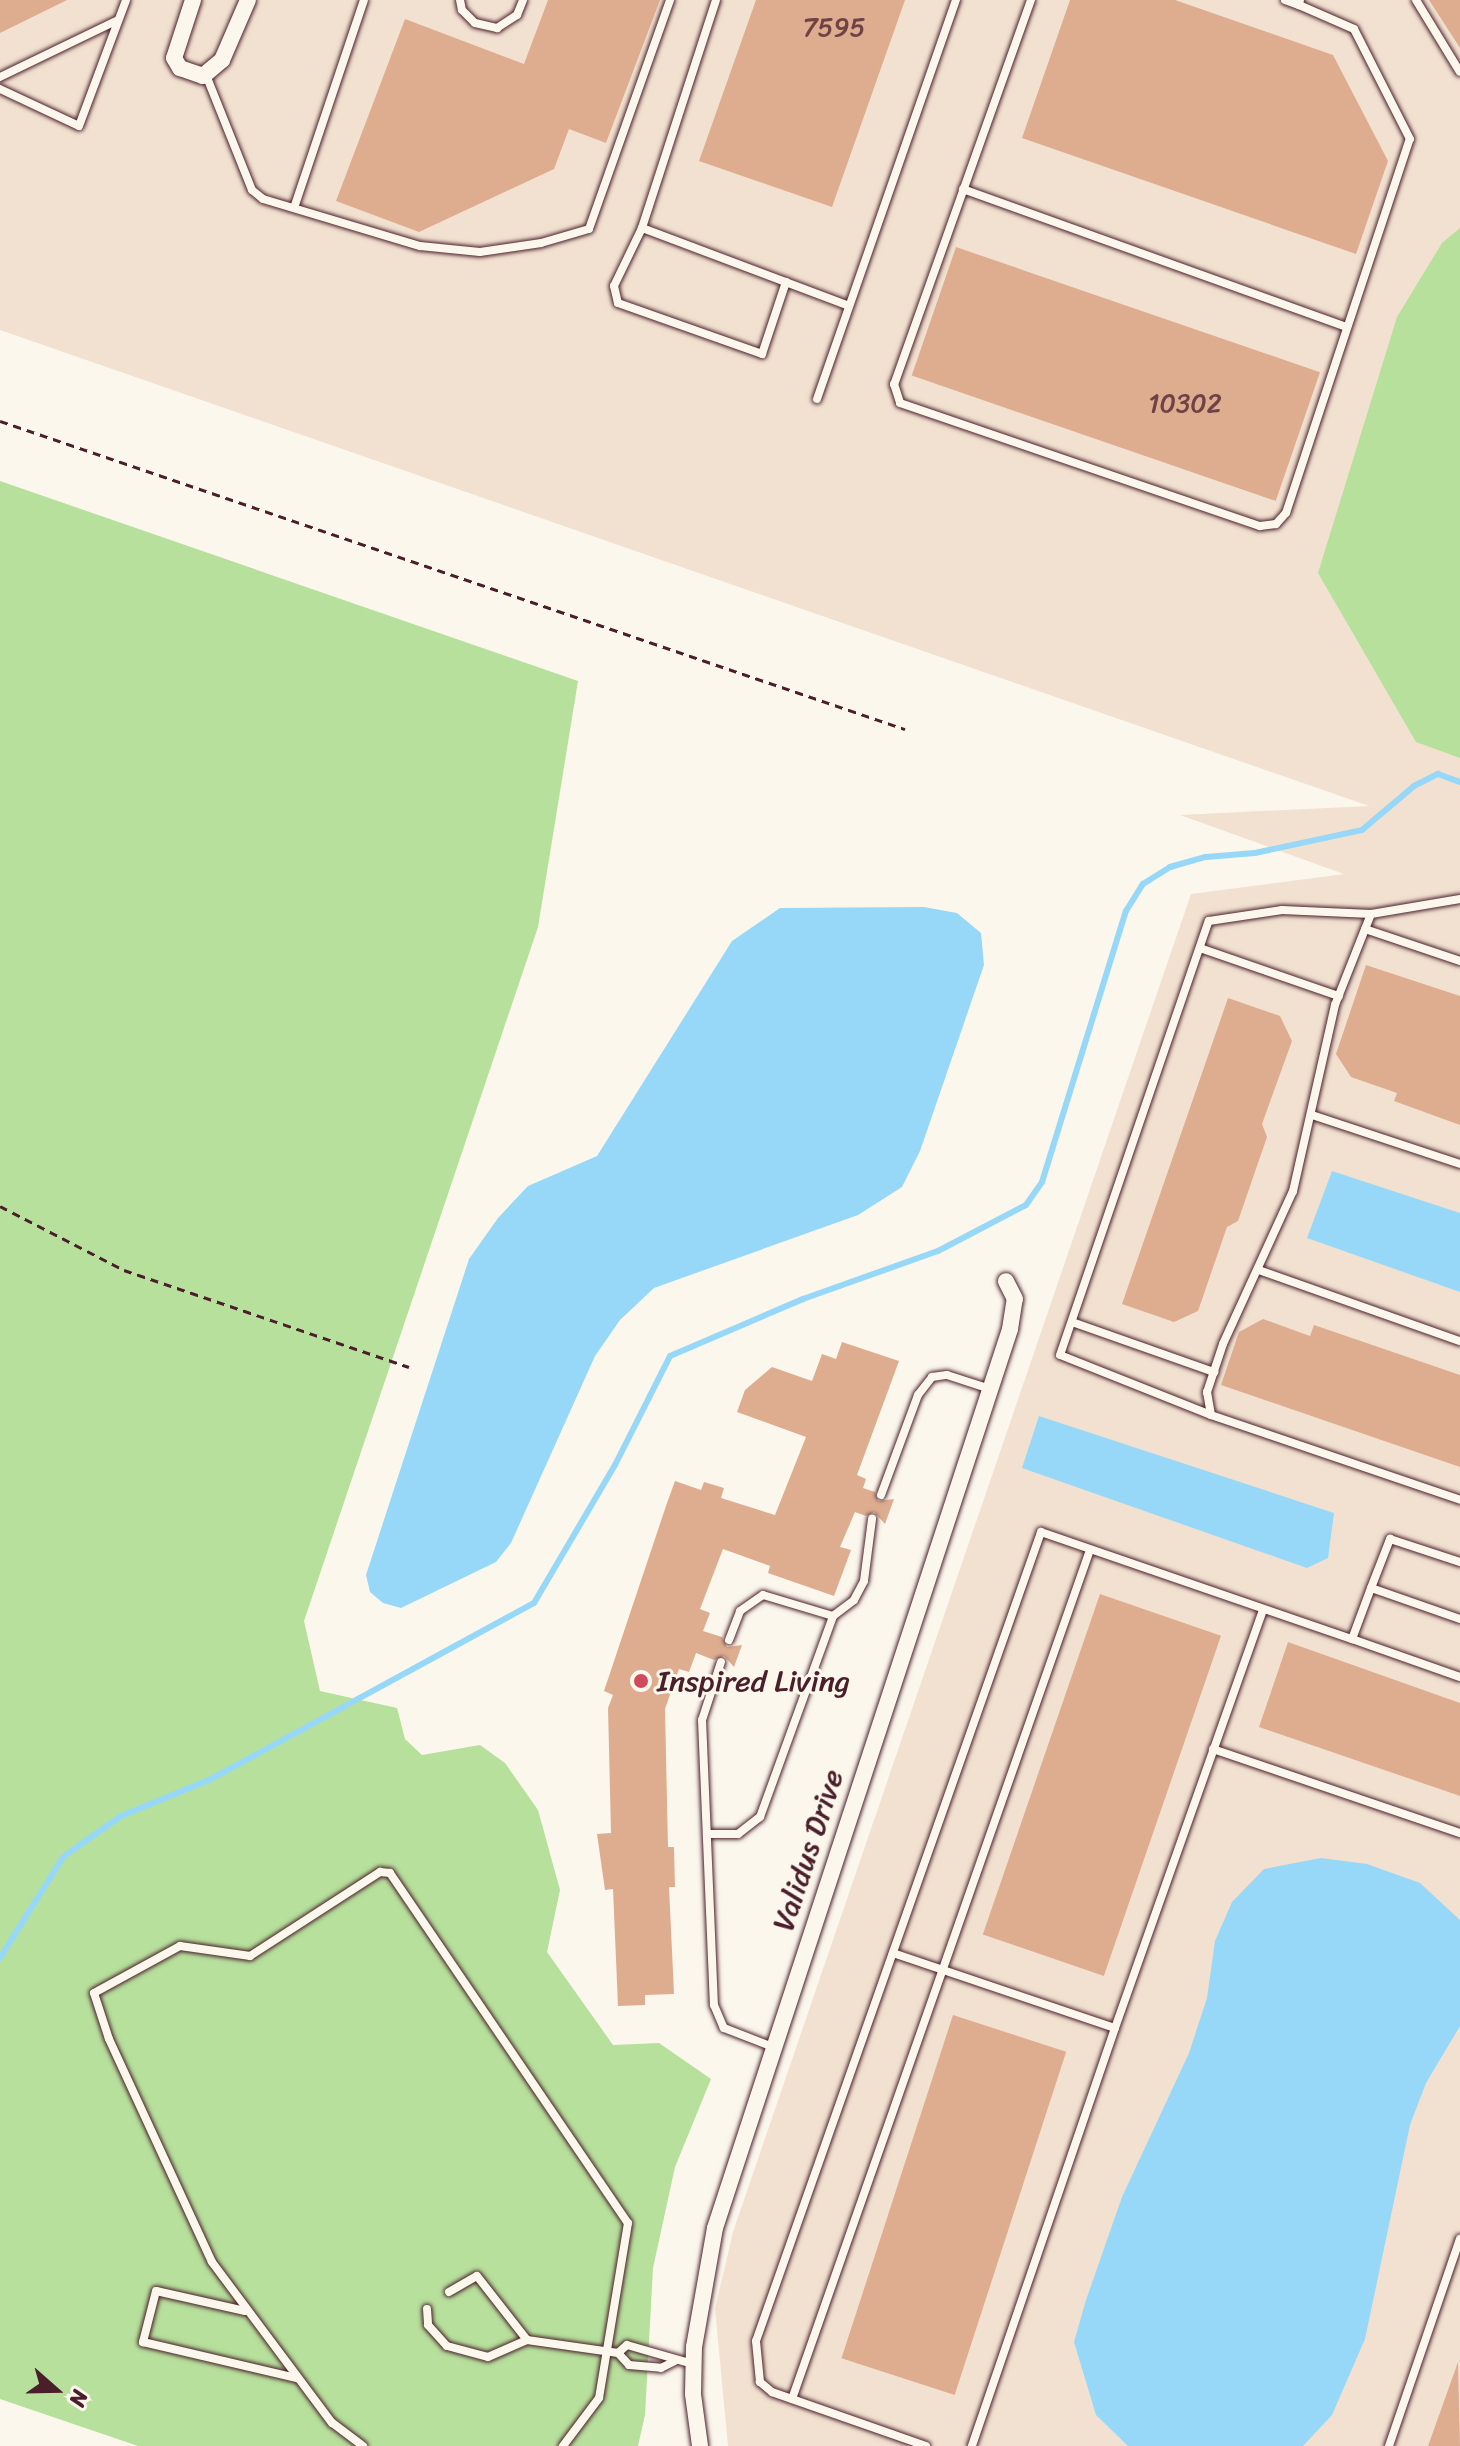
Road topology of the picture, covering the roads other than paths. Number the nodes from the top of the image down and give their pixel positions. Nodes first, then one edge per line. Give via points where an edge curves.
1 (126, 0) edge
2 (193, 0) edge
3 (248, 0) edge
4 (364, 0) edge
5 (460, 0) edge
6 (523, 0) edge
7 (670, 0) edge
8 (716, 0) edge
9 (956, 0) edge
10 (1031, 0) edge
11 (1285, 0) edge
12 (1416, 0) edge
13 (1299, 2) edge
14 (119, 20) junction
15 (1460, 72) edge
16 (206, 75) junction
17 (0, 77) edge
18 (0, 89) edge
19 (963, 189) junction
20 (294, 208) junction
21 (642, 228) junction
22 (786, 282) junction
23 (849, 306) junction
24 (1347, 327) junction
25 (817, 399) dead end
26 (1460, 899) edge
27 (1371, 914) junction
28 (1365, 929) junction
29 (1200, 948) junction
30 (1460, 961) edge
31 (1339, 996) junction
32 (1312, 1115) junction
33 (1460, 1164) edge
34 (1259, 1270) junction
35 (1006, 1281) dead end
36 (1072, 1322) junction
37 (1460, 1341) edge
38 (1214, 1372) junction
39 (990, 1389) junction
40 (1211, 1415) junction
41 (881, 1495) dead end
42 (1460, 1500) edge
43 (872, 1519) dead end
44 (1090, 1550) junction
45 (1460, 1562) edge
46 (1371, 1588) junction
47 (1263, 1609) junction
48 (833, 1616) junction
49 (1460, 1619) edge
50 (1352, 1639) junction
51 (729, 1640) dead end
52 (721, 1662) dead end
53 (1460, 1677) edge
54 (1213, 1749) junction
55 (1460, 1833) edge
56 (707, 1834) junction
57 (893, 1953) junction
58 (943, 1970) junction
59 (1115, 2028) junction
60 (773, 2047) junction
61 (1460, 2239) edge
62 (449, 2292) dead end
63 (427, 2309) dead end
64 (246, 2311) junction
65 (527, 2340) junction
66 (614, 2352) junction
67 (675, 2361) junction
68 (694, 2364) junction
69 (298, 2378) junction
70 (792, 2399) junction
71 (363, 2446) edge
72 (563, 2446) edge
73 (700, 2446) edge
74 (926, 2446) edge
75 (972, 2446) edge
76 (1389, 2446) edge

1 - 14 lane
2 - 16 street via 174,58 191,75
3 - 16 street via 222,60
4 - 20 lane
5 - 6 lane via 475,23 497,28 517,15
7 - 20 lane via 589,229 480,252 420,246
8 - 21 lane
9 - 23 lane
10 - 19 lane
11 - 13 lane
12 - 15 lane
13 - 24 lane via 1354,29 1410,139
14 - 17 lane
14 - 18 lane via 79,126
16 - 20 lane via 252,190
19 - 24 lane
19 - 24 lane via 894,384 900,403 913,410 1260,526 1276,524 1286,513
21 - 22 lane
21 - 22 lane via 614,286 618,303 762,354
22 - 23 lane
23 - 25 lane
26 - 27 lane
27 - 28 lane
27 - 29 lane via 1282,910 1209,921
28 - 30 lane
28 - 31 lane
29 - 31 lane
29 - 36 lane
31 - 32 lane
32 - 33 lane
32 - 34 lane via 1293,1191
34 - 37 lane
34 - 38 lane
35 - 39 street, Validus Drive via 1015,1299 1013,1314
36 - 38 lane
36 - 40 lane via 1060,1355
38 - 40 lane via 1207,1392
39 - 41 lane via 947,1375 932,1377 918,1395
39 - 60 street, Validus Drive
40 - 42 lane
43 - 48 lane via 864,1581 854,1600
44 - 47 lane
44 - 57 lane via 1041,1532
44 - 58 lane
45 - 46 lane via 1390,1539
46 - 49 lane
46 - 50 lane
47 - 50 lane
47 - 54 lane
48 - 51 lane via 763,1595 740,1611
48 - 56 lane via 760,1817 738,1834
50 - 53 lane
52 - 56 lane via 702,1720
54 - 55 lane
54 - 59 lane
56 - 60 lane via 717,2017 732,2033
57 - 58 lane
57 - 70 lane via 756,2341 760,2382
58 - 59 lane
58 - 70 lane
59 - 75 lane
60 - 68 street, Validus Drive via 715,2228
61 - 76 lane
62 - 65 lane via 477,2276
63 - 65 lane via 428,2325 447,2346 488,2357
64 - 66 lane via 212,2262 109,2039 94,1993 180,1946 250,1956 380,1872 390,1873 628,2223
64 - 69 lane
64 - 69 lane via 156,2291 143,2342
65 - 66 lane
66 - 67 lane via 627,2345 662,2351
66 - 67 lane via 629,2365 661,2368
66 - 72 lane via 599,2398
67 - 68 lane
68 - 73 street, Validus Drive
69 - 71 lane via 332,2423
70 - 74 lane

